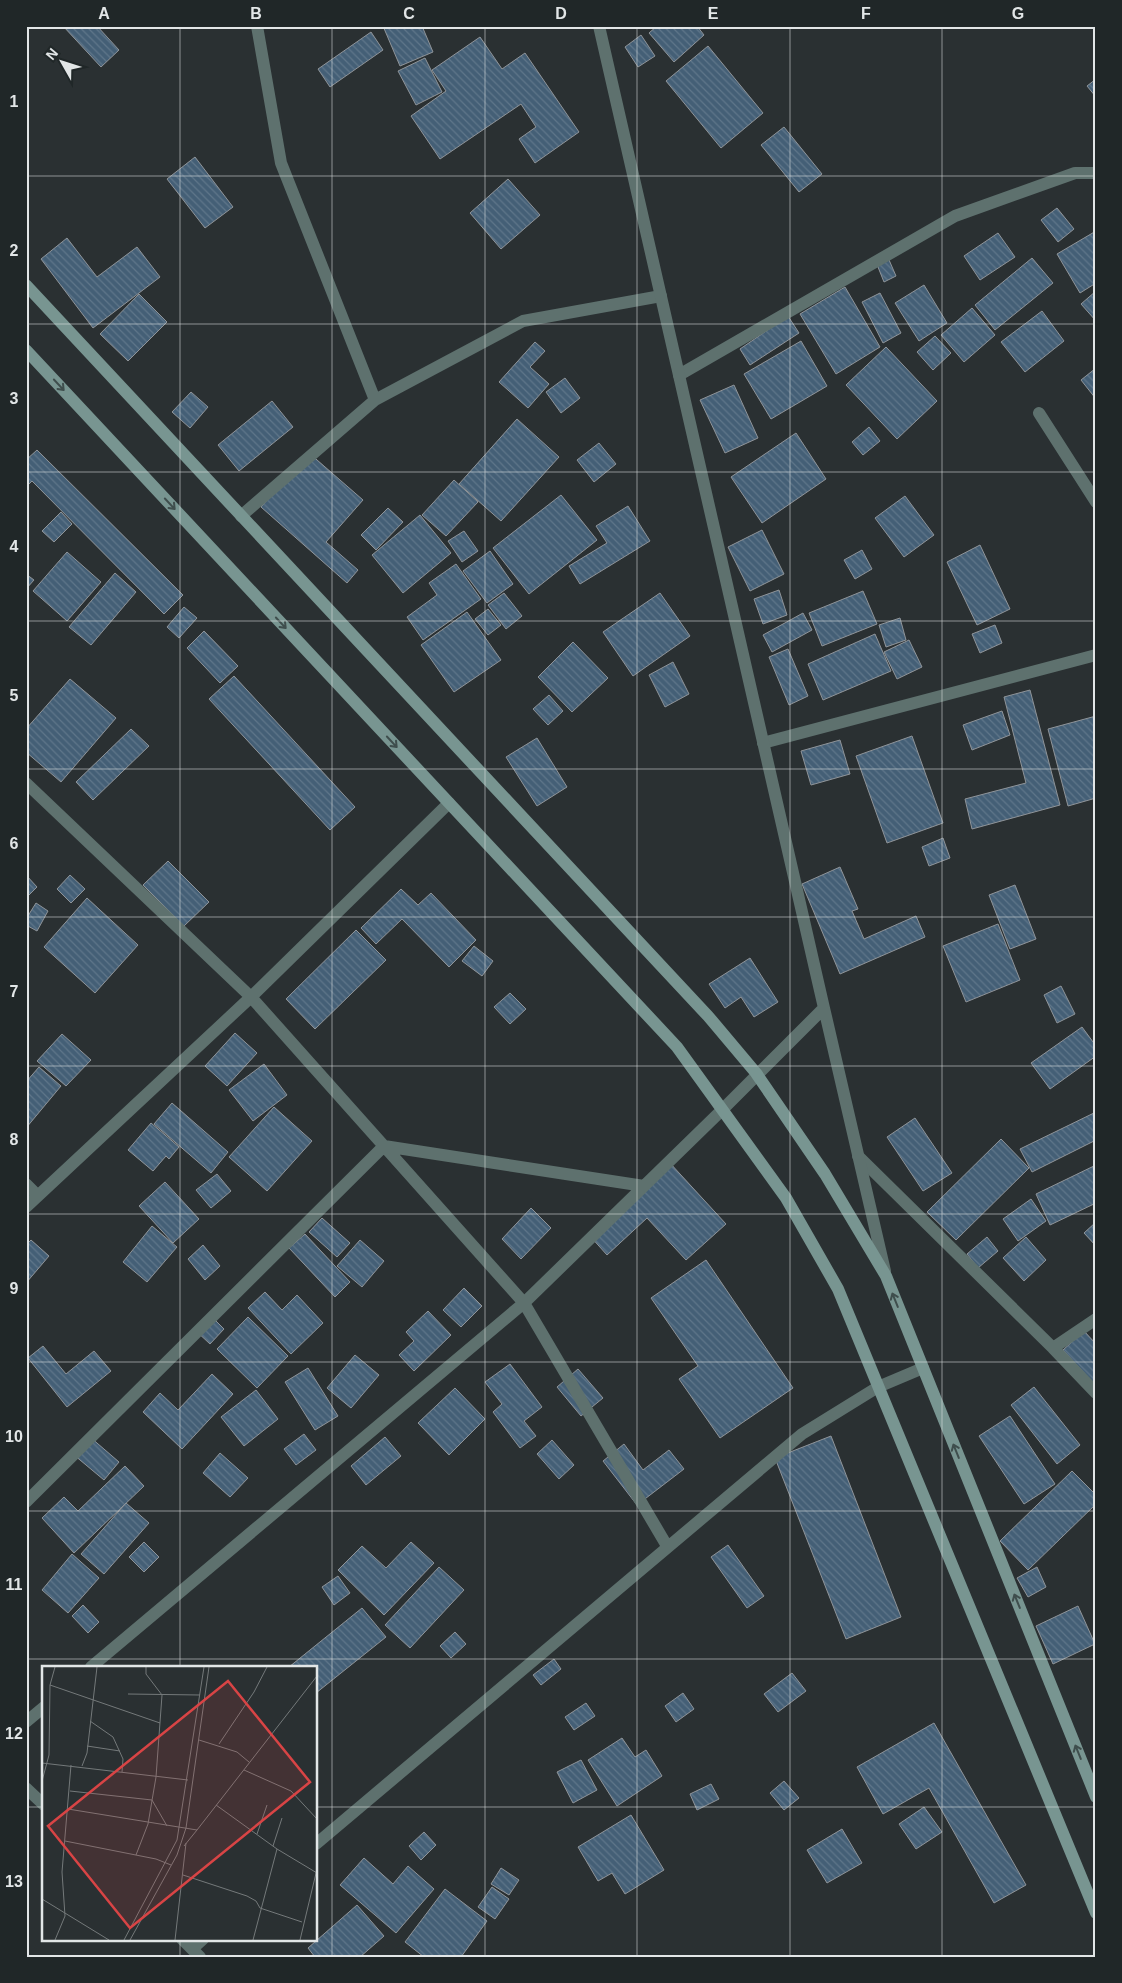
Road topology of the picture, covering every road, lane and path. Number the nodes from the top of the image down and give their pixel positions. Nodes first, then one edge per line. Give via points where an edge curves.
1 (257, 26) edge
2 (599, 26) edge
3 (1096, 173) edge
4 (26, 285) edge
5 (661, 296) junction
6 (26, 350) edge
7 (679, 375) junction
8 (375, 400) junction
9 (1039, 414) dead end
10 (1096, 502) edge
11 (241, 516) junction
12 (1096, 655) edge
13 (763, 743) junction
14 (26, 783) edge
15 (449, 803) junction
16 (251, 997) junction
17 (824, 1008) junction
18 (756, 1073) junction
19 (723, 1109) junction
20 (384, 1146) junction
21 (858, 1156) junction
22 (26, 1184) edge
23 (644, 1186) junction
24 (38, 1196) junction
25 (26, 1207) edge
26 (886, 1276) junction
27 (524, 1303) junction
28 (1096, 1319) edge
29 (1053, 1348) junction
30 (923, 1368) junction
31 (878, 1386) junction
32 (1096, 1393) edge
33 (26, 1502) edge
34 (667, 1546) junction
35 (92, 1666) edge
36 (42, 1709) edge
37 (26, 1722) edge
38 (26, 1788) edge
39 (1096, 1797) edge
40 (42, 1803) edge
41 (318, 1842) edge
42 (1096, 1912) edge
43 (183, 1940) edge
44 (202, 1940) edge
45 (196, 1953) edge

1 - 8 street via 281,163
2 - 5 street
3 - 7 street via 1075,173 955,216
4 - 11 main road
5 - 7 street
5 - 8 street via 523,321
6 -> 15 main road
7 - 13 street
8 - 11 street
9 - 10 street
11 - 18 main road via 708,1016
12 - 13 street
13 - 17 street
14 - 16 street
15 - 16 street
15 - 19 main road via 676,1048
16 - 20 street
16 - 24 street
17 - 18 street
17 - 21 street
18 - 19 street
18 - 26 main road via 826,1174
19 - 23 street
19 - 31 main road via 786,1198 838,1290
20 - 23 street
20 - 27 street
20 - 33 street
21 - 26 street
21 - 29 street
22 - 24 street
23 - 27 street
24 - 25 street
30 -> 26 main road
27 - 34 street
27 - 35 street
28 - 29 street
29 - 32 street
30 - 31 street
39 -> 30 main road
31 - 34 street via 802,1434
31 - 42 main road
34 - 41 street
36 - 37 street
38 - 40 street
43 - 45 street
44 - 45 street

